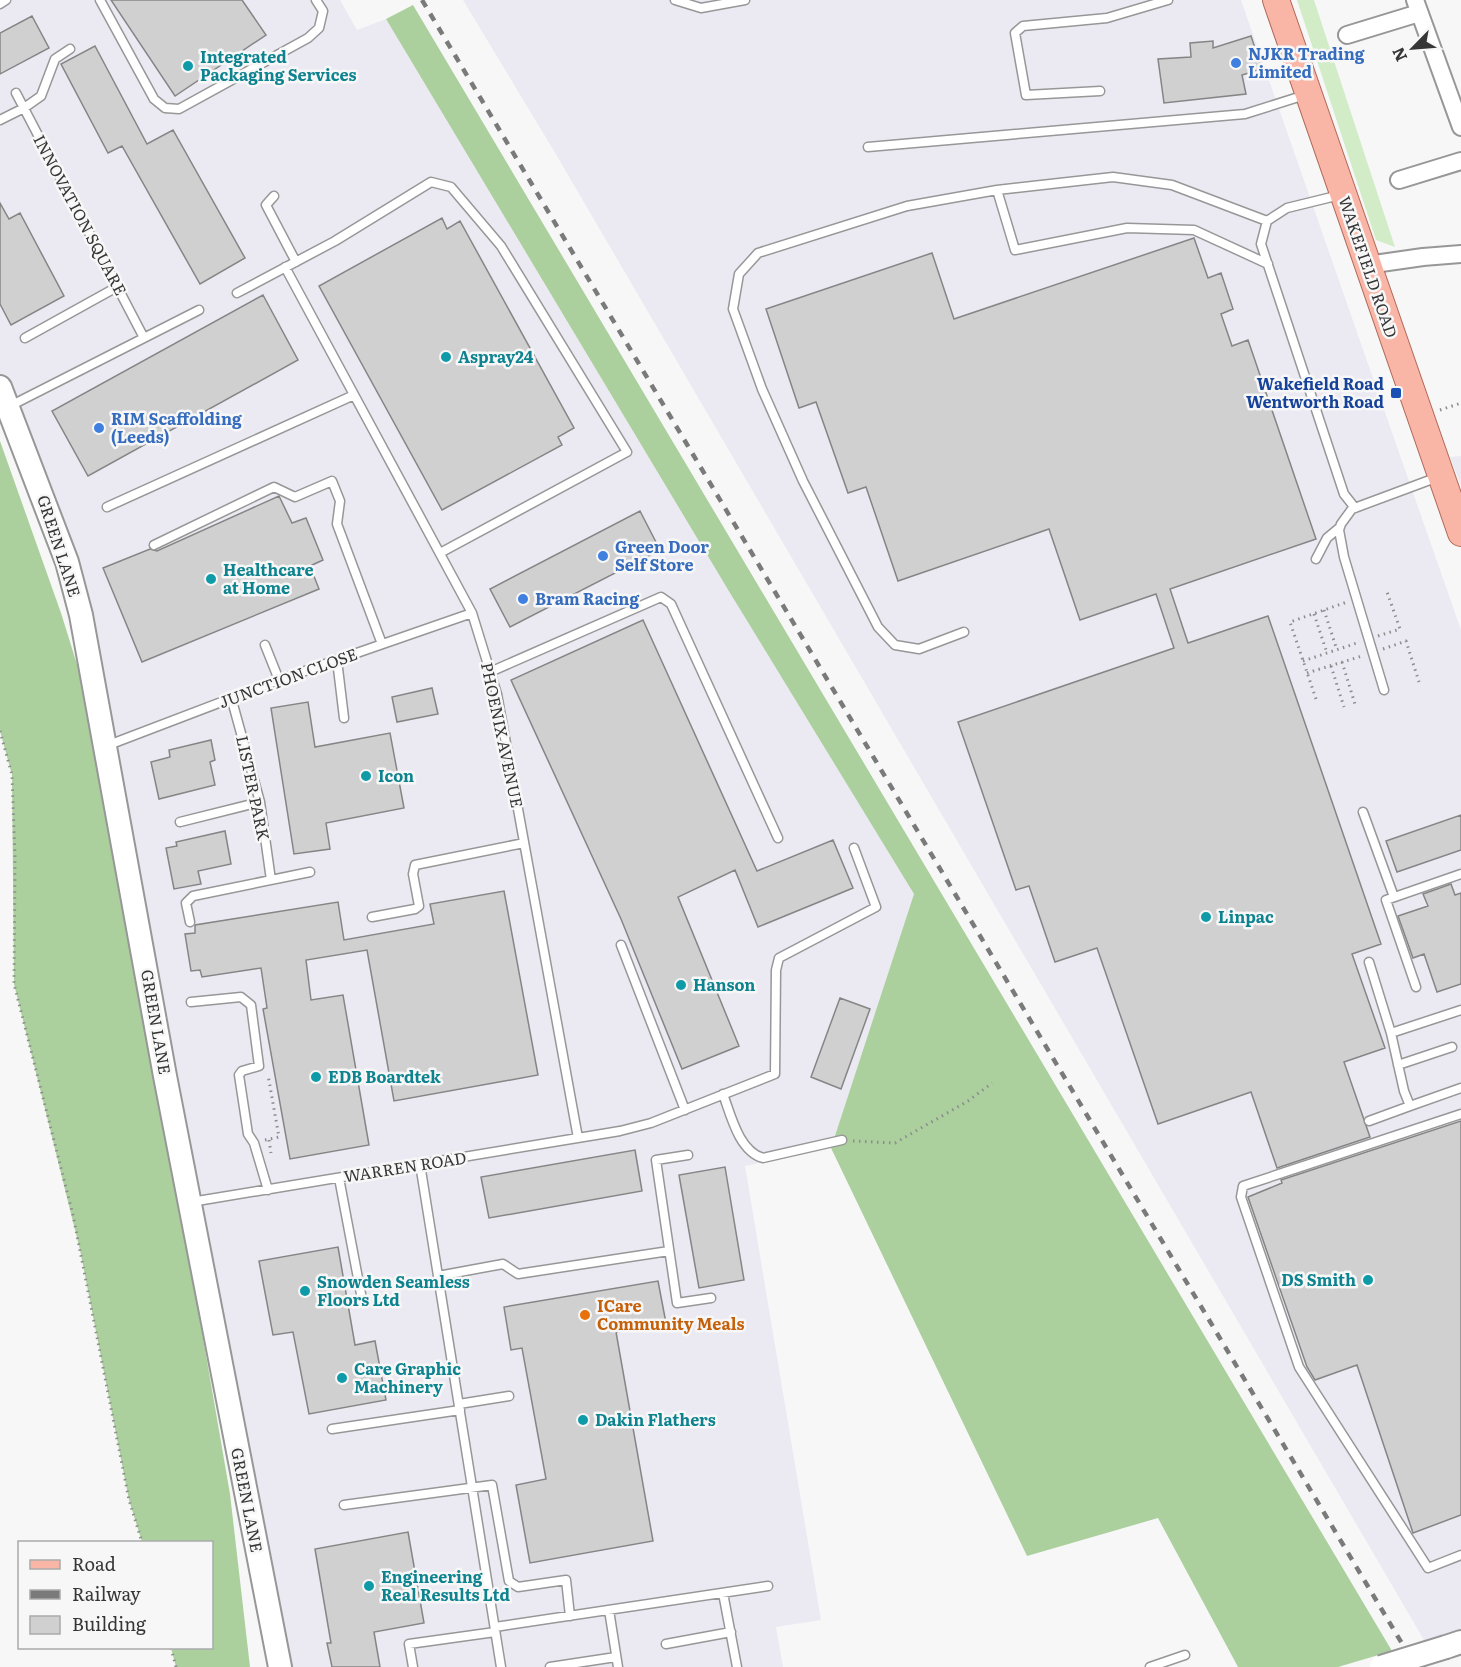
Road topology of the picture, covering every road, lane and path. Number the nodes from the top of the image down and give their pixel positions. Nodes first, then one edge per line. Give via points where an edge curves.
1 (6, 0) edge
2 (100, 0) edge
3 (316, 0) edge
4 (675, 0) edge
5 (745, 0) edge
6 (1168, 0) edge
7 (1276, 0) edge
8 (0, 4) edge
9 (1417, 7) edge
10 (1347, 35) dead end
11 (70, 49) dead end
12 (1101, 91) dead end
13 (16, 93) dead end
14 (1308, 93) junction
15 (24, 108) junction
16 (0, 120) edge
17 (1461, 127) edge
18 (868, 147) dead end
19 (1461, 161) edge
20 (1399, 180) dead end
21 (997, 190) junction
22 (1343, 195) junction
23 (274, 196) dead end
24 (1267, 221) junction
25 (1461, 254) edge
26 (296, 262) junction
27 (1268, 264) junction
28 (1368, 265) junction
29 (285, 267) junction
30 (117, 287) junction
31 (237, 293) dead end
32 (199, 310) dead end
33 (143, 336) junction
34 (25, 338) dead end
35 (354, 395) junction
36 (4, 397) edge
37 (1447, 485) junction
38 (107, 507) dead end
39 (1355, 508) junction
40 (1340, 528) junction
41 (1461, 533) edge
42 (154, 545) dead end
43 (440, 553) junction
44 (1316, 560) dead end
45 (1386, 589) dead end
46 (1355, 600) junction
47 (1324, 610) junction
48 (472, 613) junction
49 (1314, 614) junction
50 (1372, 627) dead end
51 (964, 632) dead end
52 (1368, 639) junction
53 (382, 644) junction
54 (265, 645) dead end
55 (1338, 650) junction
56 (1327, 653) junction
57 (337, 660) junction
58 (1303, 661) junction
59 (1342, 662) dead end
60 (1331, 666) dead end
61 (490, 672) junction
62 (279, 680) junction
63 (1384, 690) dead end
64 (231, 697) junction
65 (1316, 699) dead end
66 (1355, 704) dead end
67 (1344, 707) dead end
68 (344, 718) dead end
69 (0, 731) edge
70 (106, 746) junction
71 (260, 802) junction
72 (1363, 812) dead end
73 (180, 822) dead end
74 (778, 838) dead end
75 (524, 843) junction
76 (854, 848) dead end
77 (310, 872) dead end
78 (1461, 874) edge
79 (271, 880) junction
80 (1394, 897) junction
81 (372, 917) dead end
82 (190, 922) dead end
83 (621, 945) dead end
84 (1369, 962) dead end
85 (1416, 987) dead end
86 (191, 1002) dead end
87 (1461, 1010) edge
88 (1391, 1033) junction
89 (1452, 1047) dead end
90 (1398, 1065) junction
91 (267, 1071) dead end
92 (992, 1083) dead end
93 (1461, 1088) edge
94 (723, 1094) junction
95 (1410, 1106) junction
96 (685, 1110) junction
97 (1461, 1114) edge
98 (1369, 1121) dead end
99 (578, 1138) junction
100 (842, 1140) joint
101 (254, 1143) junction
102 (688, 1155) dead end
103 (420, 1164) junction
104 (339, 1178) junction
105 (268, 1190) junction
106 (191, 1202) junction
107 (669, 1251) junction
108 (438, 1275) junction
109 (361, 1294) dead end
110 (711, 1298) dead end
111 (509, 1396) dead end
112 (459, 1407) junction
113 (332, 1429) dead end
114 (472, 1487) junction
115 (344, 1505) dead end
116 (142, 1541) edge
117 (1461, 1555) edge
118 (768, 1586) dead end
119 (723, 1593) junction
120 (609, 1610) junction
121 (570, 1616) junction
122 (495, 1629) junction
123 (730, 1632) junction
124 (666, 1644) dead end
125 (1454, 1645) edge
126 (172, 1649) edge
127 (1185, 1655) dead end
128 (616, 1657) junction
129 (176, 1667) edge
130 (280, 1667) edge
131 (413, 1667) edge
132 (501, 1667) edge
133 (550, 1667) edge
134 (618, 1667) edge
135 (737, 1667) edge
136 (1150, 1667) edge
137 (1381, 1667) edge

1 - 8 lane
2 - 3 lane via 154,99 165,108 179,109 308,38 319,28 323,11
4 - 5 lane via 701,8
6 - 12 lane via 1107,18 1023,26 1015,33 1026,95
7 - 14 main road, WAKEFIELD ROAD
9 - 10 street
9 - 17 street
11 - 15 lane via 55,59 41,96
13 - 15 lane, INNOVATION SQUARE
14 - 18 lane via 1245,114
14 - 22 main road, WAKEFIELD ROAD
15 - 16 lane
15 - 30 lane, INNOVATION SQUARE
19 - 20 street
21 - 24 lane via 1113,177 1172,185
21 - 27 lane via 1015,250 1127,228 1194,230
21 - 51 lane via 907,206 758,253 739,274 733,309 762,389 799,471 878,627 895,645 919,649
22 - 24 lane via 1287,208
22 - 28 main road, WAKEFIELD ROAD
23 - 26 lane via 266,205
24 - 27 lane via 1261,244
25 - 28 street
26 - 29 lane
26 - 43 lane via 431,182 451,187 501,246 627,452
27 - 39 lane via 1344,494
28 - 37 main road, WAKEFIELD ROAD
29 - 31 lane
29 - 35 lane, PHOENIX AVENUE
30 - 33 lane, INNOVATION SQUARE
30 - 34 lane
32 - 33 lane
33 - 36 lane
35 - 38 lane
35 - 43 lane, PHOENIX AVENUE
36 - 70 street, GREEN LANE via 67,562
37 - 39 lane
37 - 41 main road, WAKEFIELD ROAD
39 - 40 lane via 1343,518
40 - 44 lane via 1327,538
40 - 46 lane
42 - 53 lane via 274,487 295,496 332,481 340,501 337,524
43 - 48 lane, PHOENIX AVENUE
45 - 50 path via 1400,629 1376,637
46 - 47 path
46 - 52 lane
47 - 49 path
47 - 55 path
48 - 53 lane, JUNCTION CLOSE
48 - 61 lane, PHOENIX AVENUE
49 - 56 path
49 - 58 path via 1290,622
52 - 55 path
52 - 63 lane
53 - 57 lane, JUNCTION CLOSE
54 - 62 lane
55 - 56 path
56 - 58 path
57 - 62 lane, JUNCTION CLOSE
57 - 68 lane
58 - 65 path
59 - 66 path
60 - 67 path
61 - 74 lane via 665,598
61 - 75 lane, PHOENIX AVENUE
62 - 64 lane, JUNCTION CLOSE
64 - 70 lane, JUNCTION CLOSE
64 - 71 lane, LISTER PARK
69 - 116 path via 12,775 14,984 73,1215 129,1500
70 - 106 street, GREEN LANE
71 - 73 lane
71 - 79 lane, LISTER PARK
72 - 80 lane
75 - 81 lane via 416,865 413,874 419,906
75 - 99 lane, PHOENIX AVENUE
76 - 94 lane, WARREN ROAD via 876,907 779,958 775,1074
77 - 79 lane
78 - 80 lane
79 - 82 lane via 193,896 186,903
80 - 85 lane via 1386,900
83 - 96 lane
84 - 88 lane
86 - 101 lane via 241,997 251,1005 259,1066 239,1075 248,1134
87 - 88 lane
88 - 90 lane
89 - 90 lane
90 - 95 lane
91 - 101 path via 279,1137
92 - 100 path via 896,1143
93 - 95 lane
94 - 96 lane, WARREN ROAD
94 - 100 lane via 734,1124 756,1156 763,1158
95 - 98 lane
96 - 99 lane, WARREN ROAD via 620,1131
97 - 117 lane via 1243,1186 1241,1197 1299,1367 1428,1568
99 - 103 lane, WARREN ROAD
101 - 105 lane
102 - 107 lane via 656,1160
103 - 104 lane, WARREN ROAD
103 - 108 lane
104 - 105 lane, WARREN ROAD
104 - 109 lane
105 - 106 lane, WARREN ROAD
106 - 130 street, GREEN LANE
107 - 108 lane via 518,1275 503,1264
107 - 110 lane via 677,1303
108 - 112 lane
111 - 112 lane
112 - 113 lane
112 - 114 lane
114 - 115 lane
114 - 121 lane via 492,1485 509,1581 518,1587 566,1580
114 - 122 lane
118 - 119 lane
119 - 120 lane
119 - 123 lane
120 - 121 lane
120 - 128 lane
121 - 122 lane
122 - 131 lane via 409,1644
122 - 132 lane
123 - 124 lane
123 - 135 lane
125 - 137 street, bridge
126 - 129 path
127 - 136 lane
128 - 133 lane
128 - 134 lane

